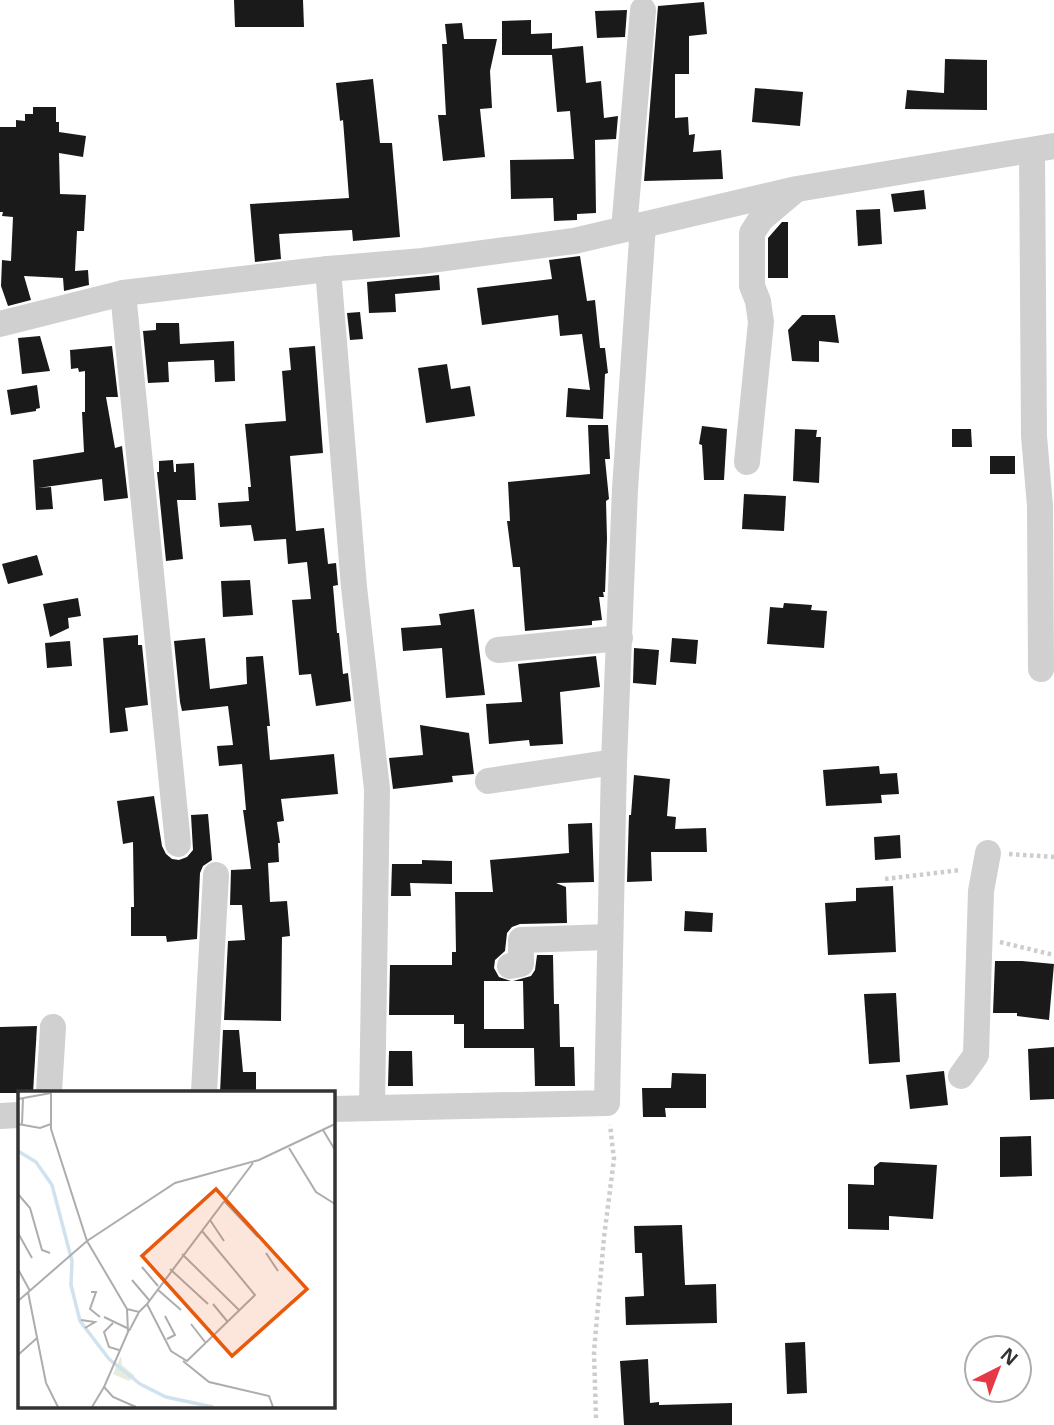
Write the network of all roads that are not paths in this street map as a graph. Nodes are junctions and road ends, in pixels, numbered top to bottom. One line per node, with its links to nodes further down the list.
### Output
1 (643, 10): 4 (street)
2 (1043, 149): 3 (street); 11 (street)
3 (797, 189): 4 (street); 8 (street)
4 (634, 227): 5 (street); 9 (street)
5 (328, 269): 6 (street); 23 (street)
6 (123, 293): 7 (street); 14 (street)
7 (0, 324)
8 (747, 462)
9 (620, 638): 10 (street); 12 (street)
10 (498, 650)
11 (1041, 669)
12 (614, 762): 13 (street); 17 (street)
13 (488, 782)
14 (178, 844)
15 (988, 853): 20 (street)
16 (216, 875): 22 (street)
17 (610, 937): 18 (street); 23 (street)
18 (510, 966)
19 (52, 1027): 21 (street)
20 (961, 1076)
21 (49, 1091)
22 (204, 1091)
23 (372, 1108): 24 (street)
24 (334, 1109)
25 (18, 1115): 26 (street)
26 (0, 1116)

